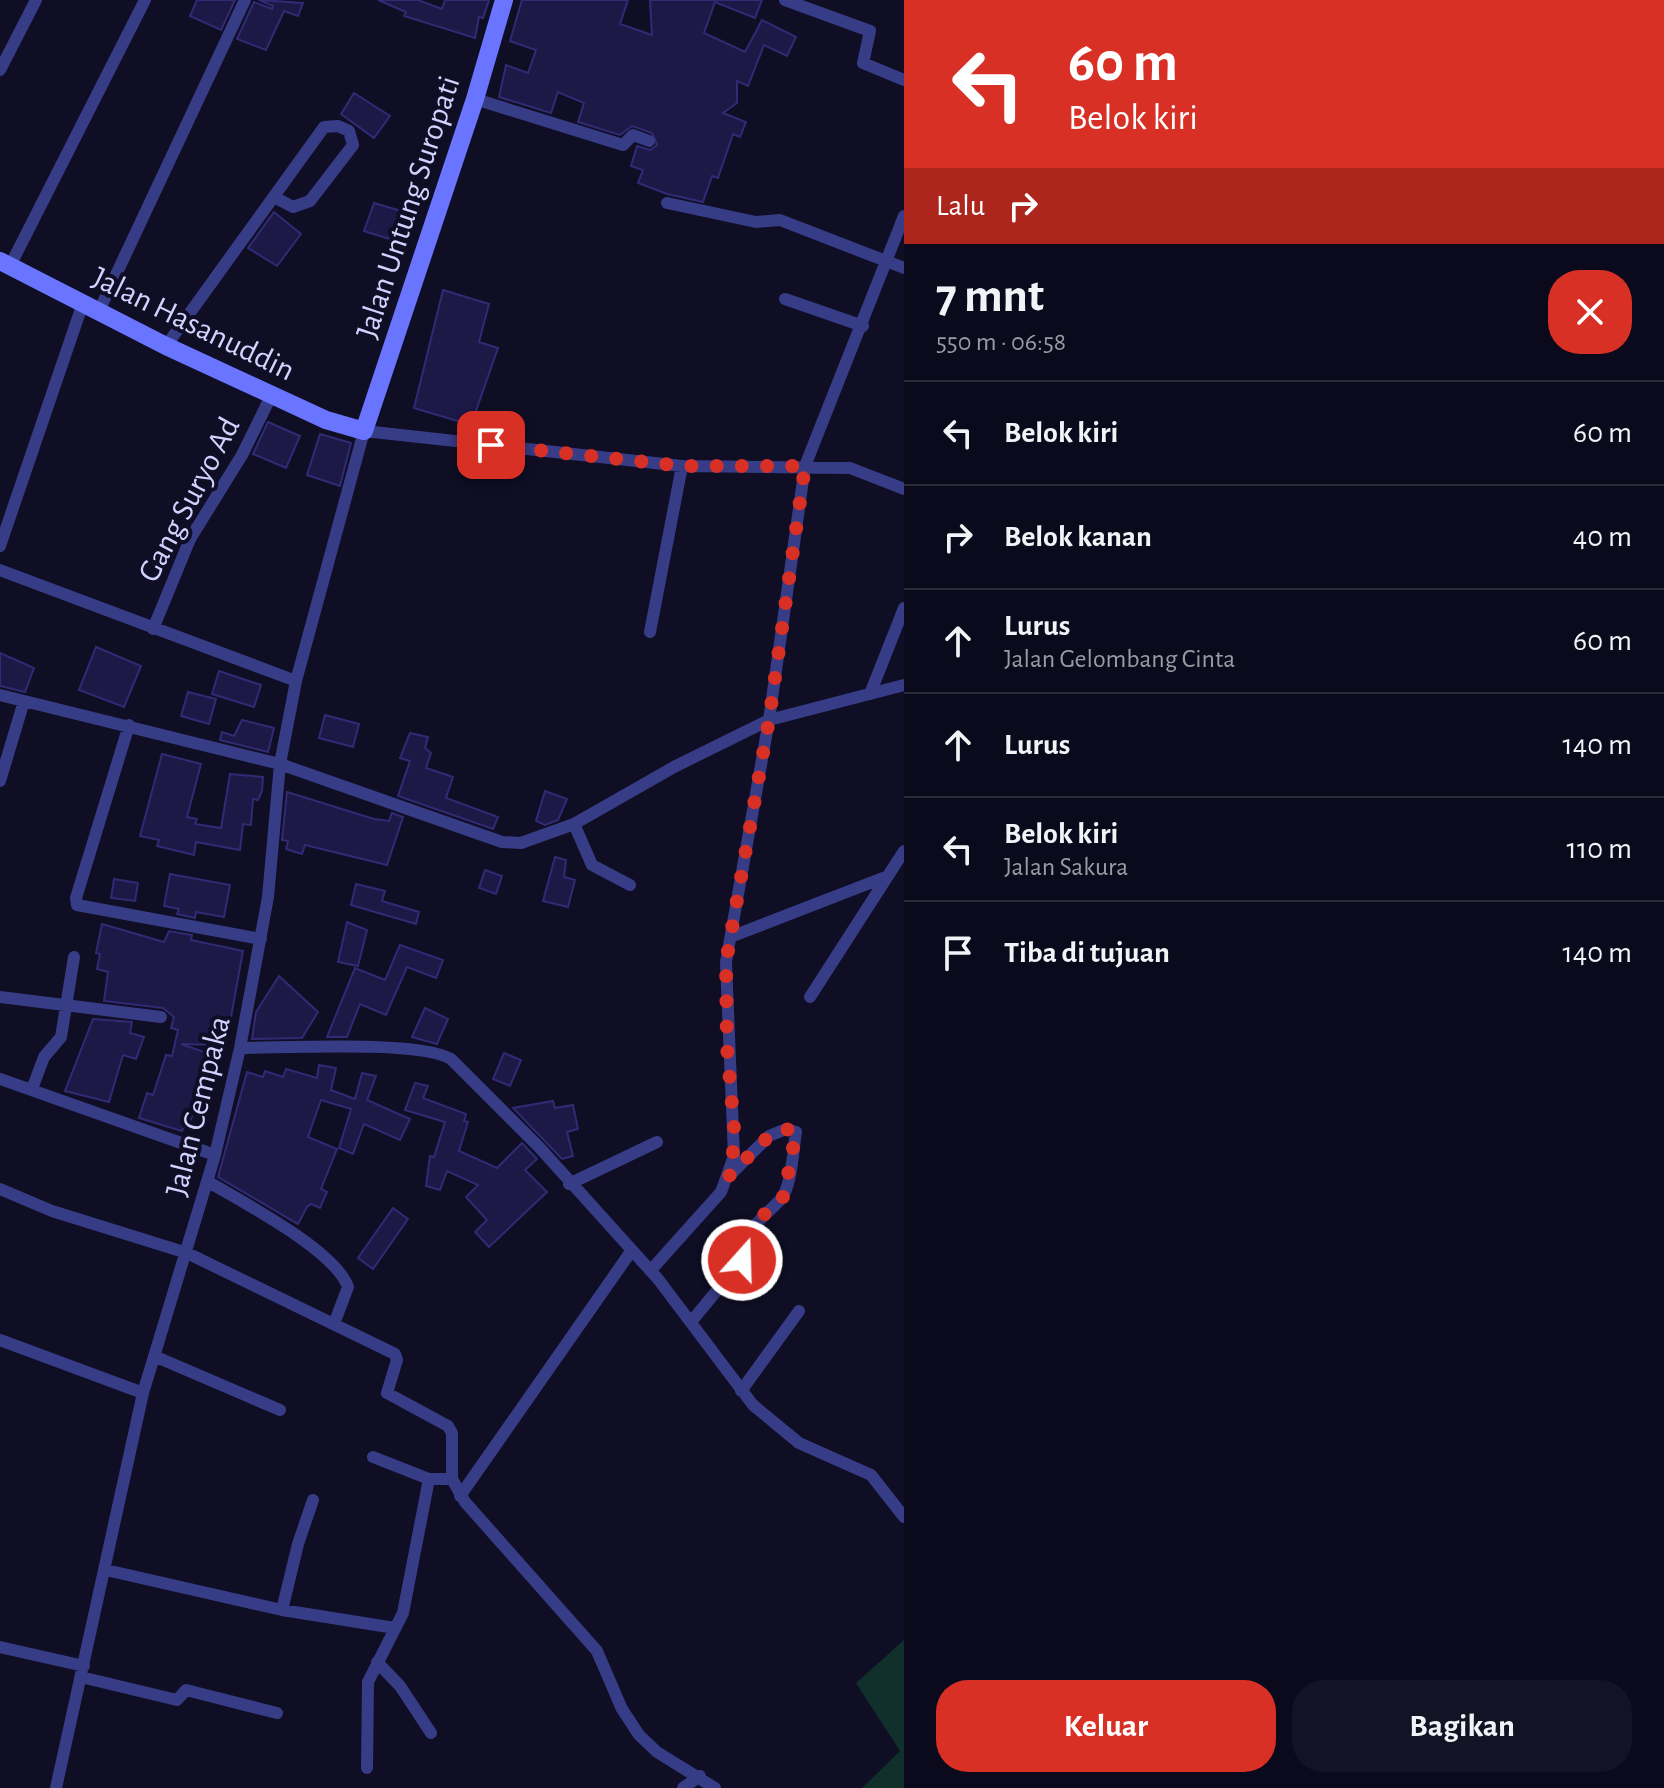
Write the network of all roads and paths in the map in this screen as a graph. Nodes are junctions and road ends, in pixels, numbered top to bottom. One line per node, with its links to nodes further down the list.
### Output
1 (36, 0): 6 (street)
2 (145, 0): 14 (street)
3 (245, 0): 17 (street)
4 (504, 0): 8 (main road, Jalan Untung Suropati)
5 (785, 0): 7 (street)
6 (0, 70)
7 (904, 80)
8 (475, 99): 9 (street); 21 (main road, Jalan Untung Suropati)
9 (649, 141)
10 (274, 197): 10 (street); 19 (street)
11 (667, 203): 13 (street)
12 (904, 216): 13 (street)
13 (887, 262): 15 (street); 18 (street)
14 (5, 264): 17 (main road, Jalan Hasanuddin)
15 (904, 268)
16 (785, 299): 18 (street)
17 (91, 307): 19 (main road, Jalan Hasanuddin); 25 (street)
18 (863, 326): 23 (street)
19 (166, 346): 20 (main road, Jalan Hasanuddin)
20 (272, 394): 21 (main road, Jalan Hasanuddin); 28 (street, Gang Suryo Ad)
21 (364, 431): 22 (street); 30 (street, Jalan Cempaka)
22 (682, 466): 23 (street); 29 (street)
23 (805, 466): 24 (street); 35 (street)
24 (904, 489)
25 (0, 546)
26 (0, 570): 28 (street)
27 (904, 608): 32 (street)
28 (153, 629): 30 (street)
29 (650, 632)
30 (296, 681): 37 (street, Jalan Cempaka)
31 (904, 685): 32 (street)
32 (870, 694): 35 (street)
33 (0, 695): 34 (street)
34 (24, 701): 36 (street); 38 (street)
35 (769, 720): 39 (street); 43 (street)
36 (129, 725): 37 (street); 44 (street)
37 (280, 764): 39 (street); 44 (street, Jalan Cempaka)
38 (0, 781)
39 (574, 824): 42 (street)
40 (904, 851): 41 (street)
41 (888, 876): 43 (street); 47 (street)
42 (630, 885)
43 (733, 936): 55 (street)
44 (261, 939): 50 (street, Jalan Cempaka)
45 (74, 957): 48 (street)
46 (0, 997): 48 (street)
47 (810, 997)
48 (67, 1005): 49 (street); 52 (street)
49 (161, 1017)
50 (240, 1048): 54 (street, Jalan Cempaka); 57 (street)
51 (0, 1079): 52 (street)
52 (32, 1089): 54 (street)
53 (657, 1142): 57 (street)
54 (215, 1155): 56 (street, Jalan Cempaka)
55 (729, 1176): 61 (street); 63 (street)
56 (207, 1181): 60 (street, Jalan Cempaka); 64 (street)
57 (569, 1184): 59 (street)
58 (0, 1189): 60 (street)
59 (632, 1250): 61 (street); 73 (street)
60 (187, 1253): 64 (street); 66 (street, Jalan Cempaka)
61 (651, 1270): 63 (street)
62 (799, 1311): 67 (street)
63 (691, 1322): 67 (street)
64 (334, 1324): 72 (street)
65 (0, 1340): 68 (street)
66 (154, 1356): 68 (street, Jalan Cempaka); 69 (street)
67 (741, 1391): 75 (street)
68 (143, 1393): 76 (street, Jalan Cempaka)
69 (280, 1410)
70 (373, 1457): 71 (street)
71 (429, 1479): 72 (street); 78 (street)
72 (452, 1479): 73 (street)
73 (460, 1496): 85 (street)
74 (313, 1500): 77 (street)
75 (904, 1517)
76 (106, 1570): 77 (street); 81 (street, Jalan Cempaka)
77 (282, 1610): 78 (street)
78 (395, 1628): 80 (street)
79 (0, 1647): 81 (street)
80 (377, 1662): 83 (street); 84 (street)
81 (83, 1671): 82 (street); 86 (street, Jalan Cempaka)
82 (277, 1713)
83 (431, 1733)
84 (367, 1768)
85 (700, 1776): 87 (street); 88 (street)
86 (56, 1788)
87 (683, 1788)
88 (715, 1788)

